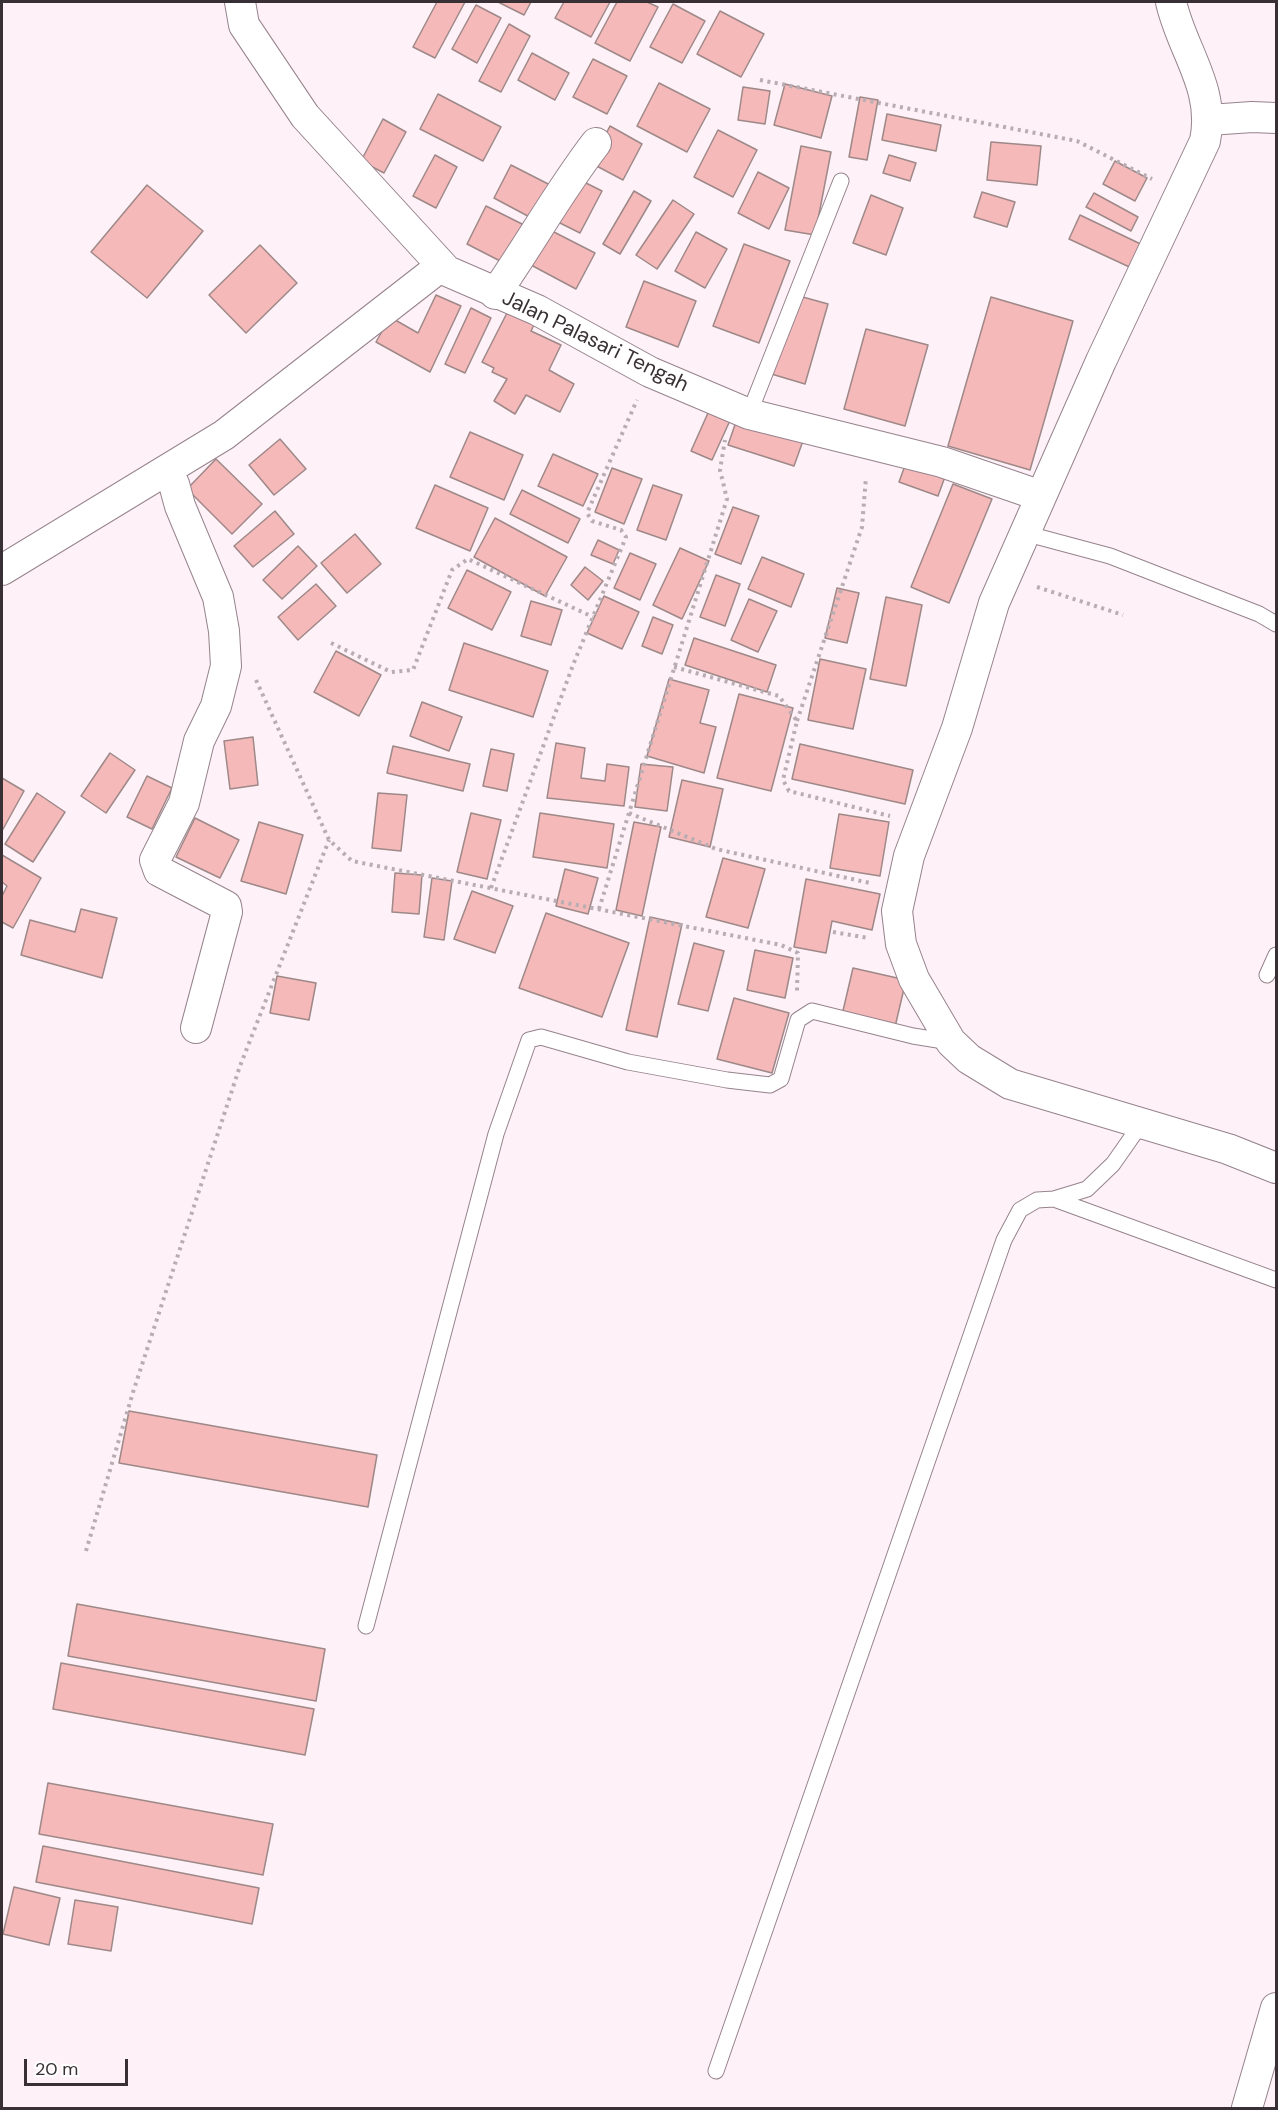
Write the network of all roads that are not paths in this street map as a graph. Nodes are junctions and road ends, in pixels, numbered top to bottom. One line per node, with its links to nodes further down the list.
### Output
1 (240, 2): 7 (street, Jalan Palasari Tengah)
2 (1171, 2): 4 (street)
3 (1276, 118): 4 (street)
4 (1209, 120): 11 (street)
5 (596, 143): 8 (street)
6 (841, 181): 9 (lane)
7 (440, 267): 8 (street, Jalan Palasari Tengah); 10 (street)
8 (495, 294): 9 (street, Jalan Palasari Tengah)
9 (743, 411): 11 (street, Jalan Palasari Tengah)
10 (165, 472): 13 (street); 17 (street)
11 (1041, 496): 12 (street)
12 (1024, 533): 14 (lane); 18 (street)
13 (2, 570)
14 (1276, 624)
15 (1276, 955): 16 (lane)
16 (1267, 975)
17 (196, 1028)
18 (951, 1042): 19 (street); 23 (lane)
19 (1141, 1124): 20 (street); 21 (lane)
20 (1276, 1168)
21 (1054, 1199): 22 (lane); 25 (lane)
22 (1276, 1280)
23 (366, 1626)
24 (1276, 2008): 26 (street)
25 (716, 2071)
26 (1248, 2109)

